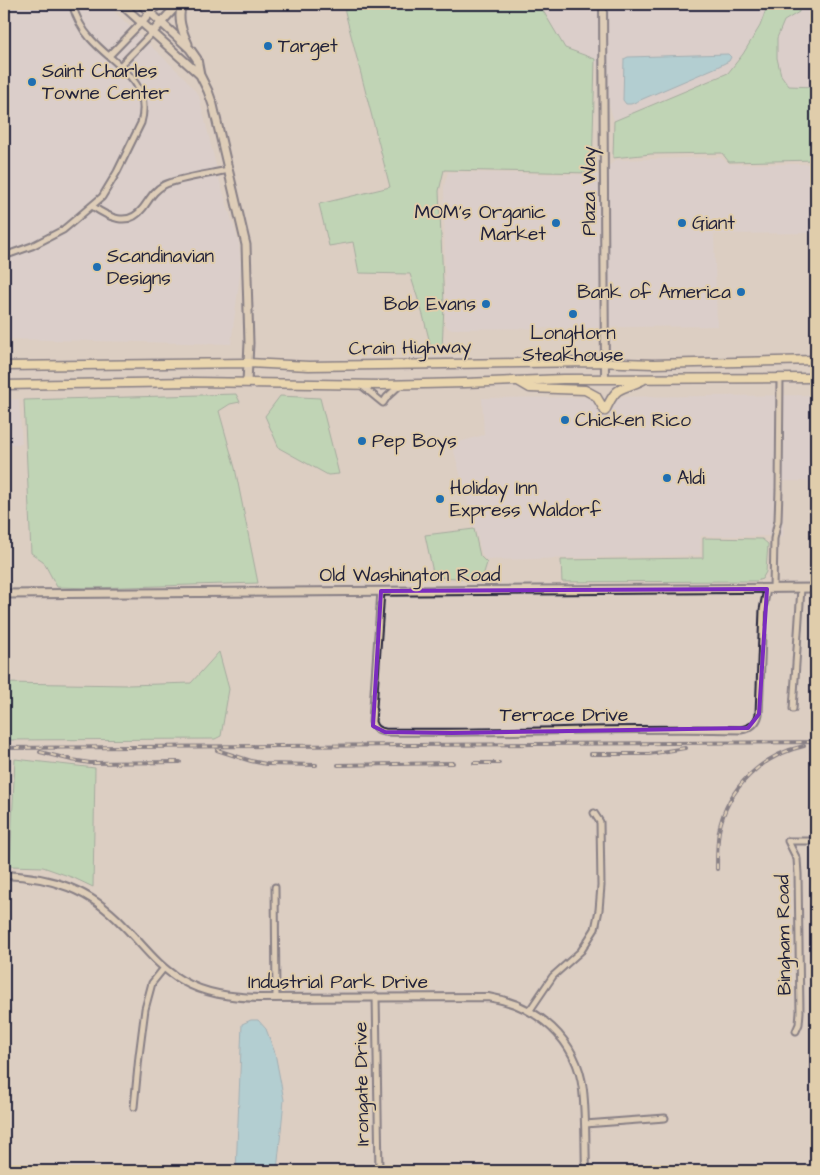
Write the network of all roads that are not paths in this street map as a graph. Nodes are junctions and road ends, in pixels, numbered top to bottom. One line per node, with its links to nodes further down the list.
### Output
1 (72, 4): 12 (street)
2 (121, 4): 9 (main road)
3 (141, 4): 7 (main road)
4 (158, 4): 7 (main road)
5 (180, 4): 8 (main road); 11 (main road)
6 (603, 4): 19 (street, Plaza Way)
7 (150, 12): 8 (main road); 9 (main road)
8 (162, 22): 10 (main road); 11 (main road)
9 (141, 23): 10 (main road); 12 (street)
10 (152, 33): 13 (street); 14 (main road)
11 (190, 49): 14 (main road)
12 (109, 56): 13 (street)
13 (120, 66): 16 (street)
14 (200, 75): 15 (main road)
15 (228, 170): 16 (street); 20 (main road)
16 (92, 206): 17 (street)
17 (4, 256)
18 (816, 360): 19 (highway, Crain Highway)
19 (606, 362): 20 (highway, Crain Highway); 22 (street, Plaza Way)
20 (247, 363): 21 (highway, Crain Highway); 27 (main road)
21 (4, 366)
22 (605, 378): 25 (highway, Crain Highway); 26 (highway, Crain Highway)
23 (780, 378): 24 (highway, Crain Highway); 25 (highway, Crain Highway); 31 (street)
24 (816, 378)
25 (644, 379): 26 (highway)
26 (518, 381): 29 (highway, Crain Highway)
27 (247, 382): 28 (highway, Crain Highway); 30 (highway, Crain Highway)
28 (361, 384): 29 (highway, Crain Highway); 29 (street)
29 (401, 384)
30 (4, 385)
31 (770, 588): 32 (main road, Old Washington Road); 34 (main road, Old Washington Road); 34 (street, Terrace Drive)
32 (801, 588): 33 (main road, Old Washington Road); 36 (street)
33 (816, 588)
34 (381, 591): 35 (main road, Old Washington Road)
35 (4, 594)
36 (793, 709)
37 (594, 813): 44 (street)
38 (816, 841): 45 (street, Bingham Road)
39 (4, 876): 41 (street, Industrial Park Drive)
40 (275, 887): 43 (street)
41 (164, 968): 43 (street, Industrial Park Drive); 46 (street)
42 (376, 996): 43 (street, Industrial Park Drive); 44 (street, Industrial Park Drive); 49 (street, Irongate Drive)
43 (276, 998)
44 (530, 1010): 48 (street, Industrial Park Drive)
45 (796, 1031)
46 (134, 1107)
47 (665, 1118): 48 (street)
48 (585, 1124): 50 (street, Industrial Park Drive)
49 (379, 1171)
50 (586, 1171)

